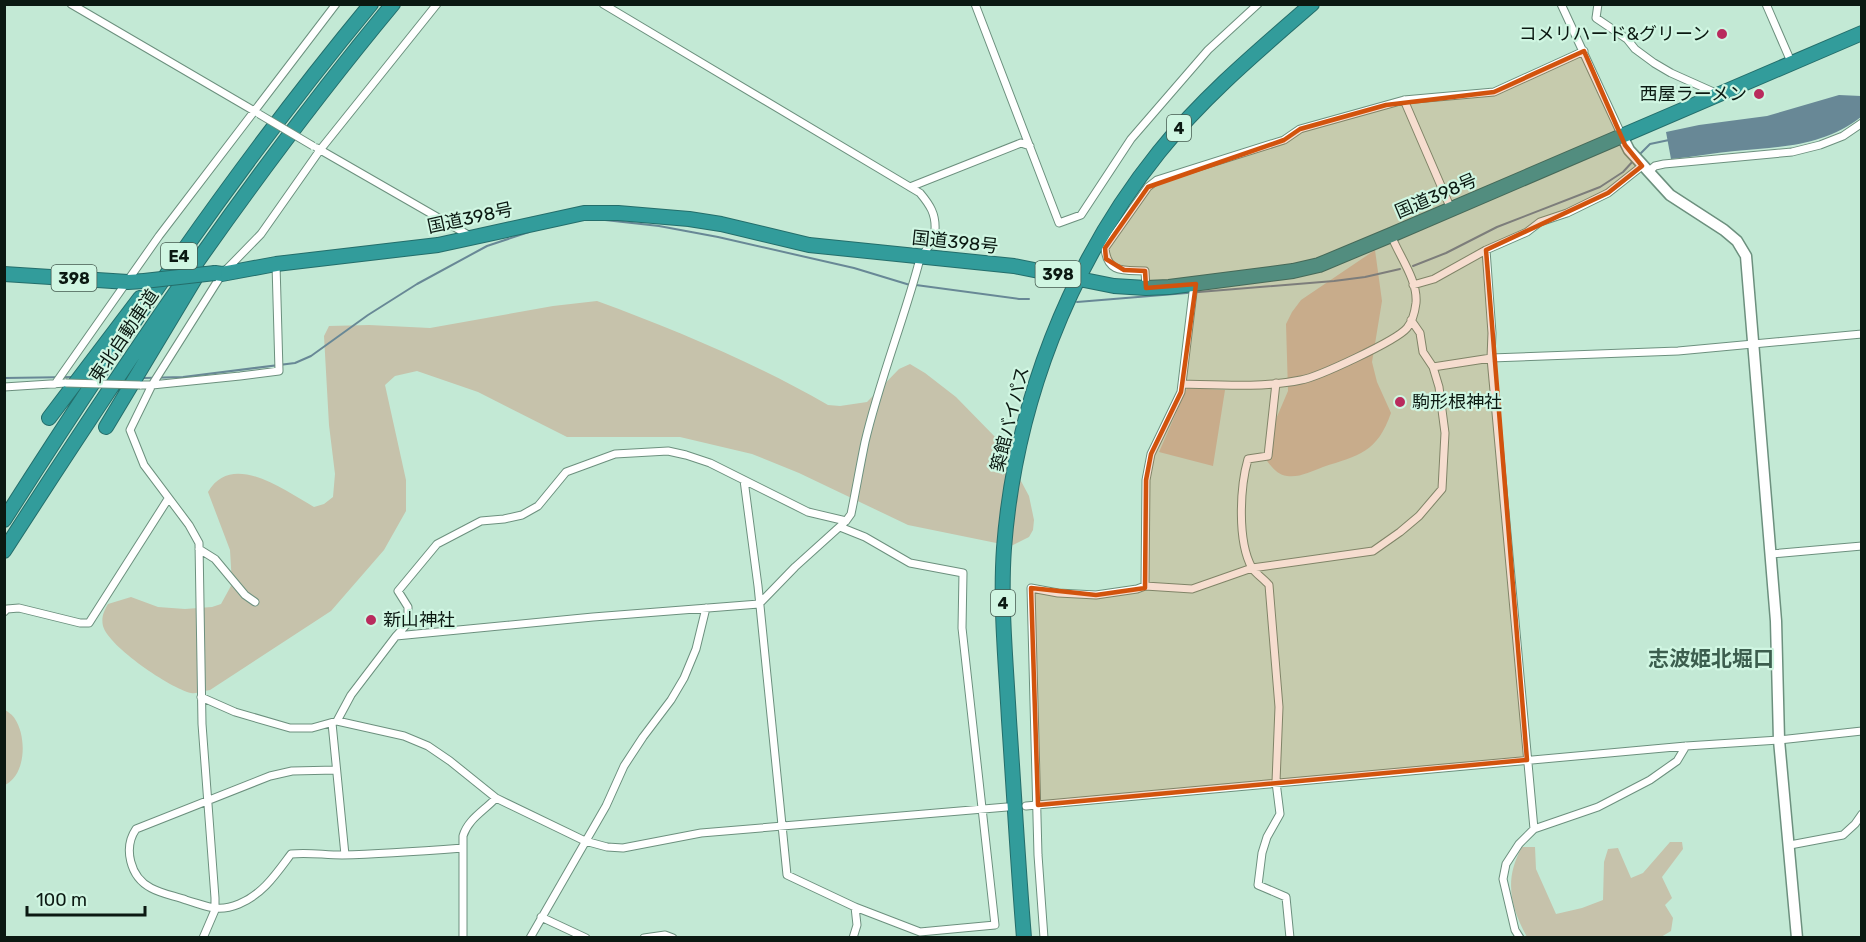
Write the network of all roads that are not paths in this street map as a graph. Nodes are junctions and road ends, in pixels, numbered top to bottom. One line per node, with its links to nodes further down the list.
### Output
1 (72, 4): 18 (street)
2 (336, 4): 18 (street)
3 (371, 4): 26 (highway, 東北自動車道 / E4)
4 (393, 4): 25 (highway, 東北自動車道 / E4)
5 (437, 4): 22 (street)
6 (603, 4): 24 (street)
7 (975, 4): 21 (street)
8 (1258, 4): 21 (street)
9 (1312, 4): 35 (highway, 築館バイパス / 4)
10 (1561, 4): 14 (street)
11 (1598, 4): 16 (street)
12 (1766, 4): 15 (street)
13 (1862, 33): 15 (highway, 国道398号 / 398)
14 (1584, 51): 17 (street); 20 (street)
15 (1792, 64): 16 (highway, 国道398号 / 398)
16 (1718, 94): 20 (highway, 国道398号 / 398)
17 (1404, 100): 27 (street); 38 (street)
18 (256, 112): 22 (street, bridge); 36 (street)
19 (1862, 123): 23 (street)
20 (1622, 136): 23 (street); 27 (highway, 国道398号 / 398)
21 (1030, 146): 24 (street)
22 (317, 148): 29 (street); 33 (street)
23 (1643, 167): 30 (street); 42 (street)
24 (910, 187): 31 (street)
25 (241, 200): 51 (highway); 58 (highway, 東北自動車道 / E4)
26 (213, 207): 50 (highway); 54 (highway, 東北自動車道 / E4)
27 (1451, 209): 28 (highway, 国道398号 / 398)
28 (1391, 235): 37 (street); 39 (highway, 国道398号 / 398)
29 (470, 236): 31 (highway, 国道398号 / 398); 32 (highway, 国道398号 / 398)
30 (1486, 250): 37 (street); 43 (street)
31 (920, 256): 35 (highway, 国道398号 / 398); 55 (street)
32 (276, 264): 33 (highway, 国道398号 / 398); 45 (street)
33 (218, 273): 36 (highway, 国道398号 / 398, bridge); 45 (street)
34 (4, 274): 36 (highway, 国道398号 / 398)
35 (1078, 279): 38 (highway, 国道398号 / 398); 98 (highway, 築館バイパス / 4)
36 (128, 282): 47 (street)
37 (1413, 285): 40 (street)
38 (1146, 288): 39 (highway, 国道398号 / 398)
39 (1194, 288): 48 (street)
40 (1411, 320): 44 (street); 46 (street)
41 (1862, 334): 42 (street)
42 (1754, 344): 43 (street); 59 (street)
43 (1491, 358): 44 (street); 72 (street)
44 (1433, 367): 60 (street)
45 (153, 383): 47 (street, bridge); 53 (street)
46 (1276, 383): 48 (street); 60 (street)
47 (55, 384): 49 (street)
48 (1182, 384): 61 (street)
49 (4, 387)
50 (49, 418)
51 (106, 427)
52 (744, 480): 55 (street); 63 (street); 66 (street)
53 (168, 499): 57 (street); 65 (street)
54 (4, 520)
55 (843, 524): 63 (street); 80 (street)
56 (1862, 546): 59 (street)
57 (198, 549): 62 (street); 67 (street)
58 (4, 551)
59 (1771, 555): 70 (street)
60 (1252, 568): 61 (street); 74 (street)
61 (1144, 586): 77 (street)
62 (255, 602)
63 (759, 604): 64 (street); 82 (street)
64 (706, 608): 66 (street); 84 (street)
65 (4, 612)
66 (396, 636): 68 (street)
67 (201, 697): 68 (street); 76 (street)
68 (335, 722): 73 (street); 75 (street)
69 (1862, 731): 70 (street)
70 (1779, 740): 71 (street); 85 (street)
71 (1686, 746): 72 (street); 83 (street)
72 (1527, 760): 74 (street); 83 (street)
73 (336, 770): 76 (street); 87 (street)
74 (1276, 782): 77 (street); 100 (street)
75 (496, 798): 84 (street); 86 (street)
76 (207, 801): 89 (street); 89 (street)
77 (1038, 805): 78 (street); 99 (street)
78 (1026, 806)
79 (1007, 807): 80 (street)
80 (982, 810): 82 (street); 88 (street)
81 (1862, 814): 85 (street)
82 (783, 827): 84 (street); 88 (street)
83 (1534, 829): 101 (street)
84 (585, 841): 90 (street)
85 (1790, 845): 102 (street)
86 (463, 848): 87 (street); 92 (street)
87 (345, 855): 89 (street)
88 (855, 906): 97 (street)
89 (215, 910): 91 (street)
90 (541, 917): 93 (street); 94 (street)
91 (203, 938)
92 (463, 938)
93 (530, 938)
94 (586, 938)
95 (644, 938): 96 (street)
96 (673, 938)
97 (854, 938)
98 (1024, 938)
99 (1044, 938)
100 (1290, 938)
101 (1520, 938)
102 (1797, 938)

